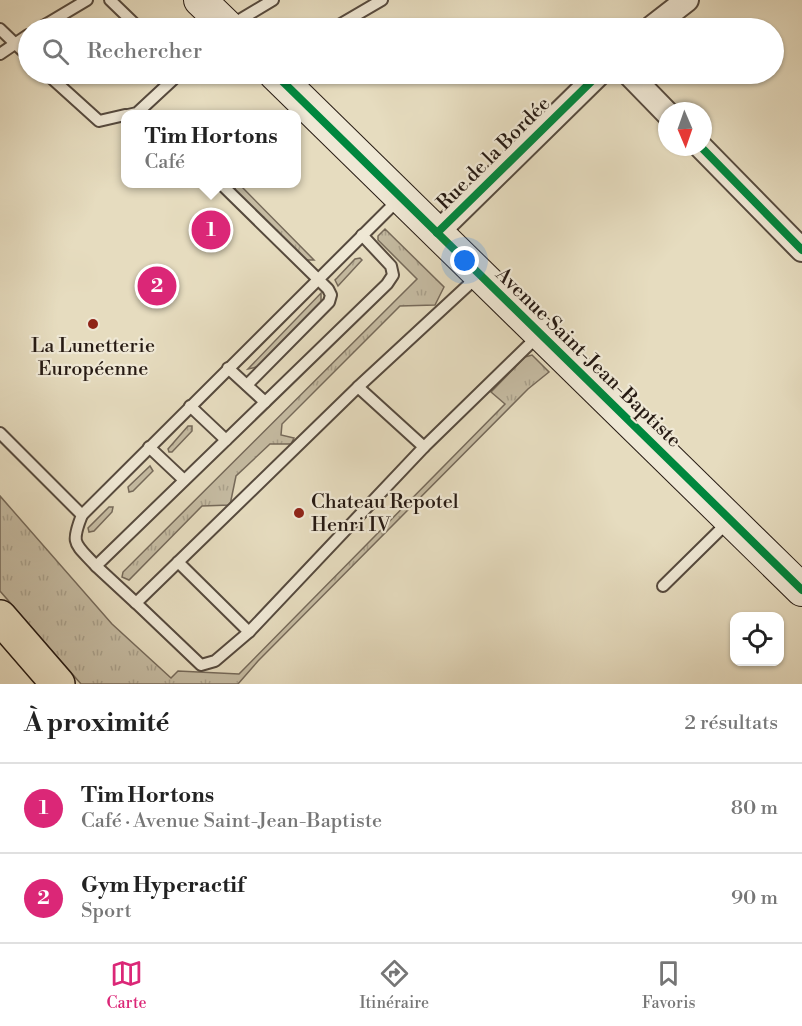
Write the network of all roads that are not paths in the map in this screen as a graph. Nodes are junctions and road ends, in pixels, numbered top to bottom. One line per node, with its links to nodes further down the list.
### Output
1 (87, 0): 7 (lane)
2 (110, 0): 8 (lane)
3 (200, 0): 9 (street)
4 (273, 0): 10 (lane)
5 (382, 0): 11 (lane)
6 (687, 0): 12 (street)
7 (57, 18)
8 (129, 18)
9 (218, 18)
10 (244, 18)
11 (351, 18)
12 (664, 18)
13 (0, 30): 15 (lane)
14 (18, 42): 15 (lane)
15 (15, 44): 16 (lane); 17 (lane)
16 (18, 47)
17 (0, 54)
18 (58, 84): 25 (lane)
19 (167, 84): 24 (lane)
20 (285, 84): 28 (street, Avenue Saint-Jean-Baptiste)
21 (589, 84): 29 (street, Rue de la Bordée)
22 (639, 84): 23 (street)
23 (658, 103)
24 (139, 110)
25 (121, 116)
26 (710, 156): 31 (street)
27 (226, 188): 33 (lane)
28 (401, 198): 29 (street, Avenue Saint-Jean-Baptiste); 30 (lane)
29 (437, 233): 32 (street, Avenue Saint-Jean-Baptiste)
30 (362, 235): 33 (lane); 38 (lane)
31 (802, 250)
32 (480, 275): 34 (street, Avenue Saint-Jean-Baptiste); 37 (lane)
33 (317, 280): 35 (lane); 36 (lane)
34 (541, 334): 43 (lane); 46 (street, Avenue Saint-Jean-Baptiste)
35 (228, 368): 36 (lane); 39 (lane)
36 (247, 385): 38 (lane)
37 (358, 387): 43 (lane); 47 (lane)
38 (265, 402): 41 (lane)
39 (190, 406): 41 (lane); 42 (lane)
40 (0, 434): 45 (lane)
41 (226, 440): 44 (lane)
42 (149, 447): 44 (lane); 45 (lane)
43 (424, 447): 53 (lane)
44 (184, 480): 48 (lane)
45 (82, 515): 48 (lane)
46 (730, 520): 49 (lane); 50 (street, Avenue Saint-Jean-Baptiste)
47 (178, 562): 51 (lane); 53 (lane)
48 (96, 566): 51 (lane)
49 (663, 586)
50 (802, 590)
51 (136, 603): 53 (lane)
52 (0, 617): 54 (highway)
53 (249, 632)
54 (58, 684)

